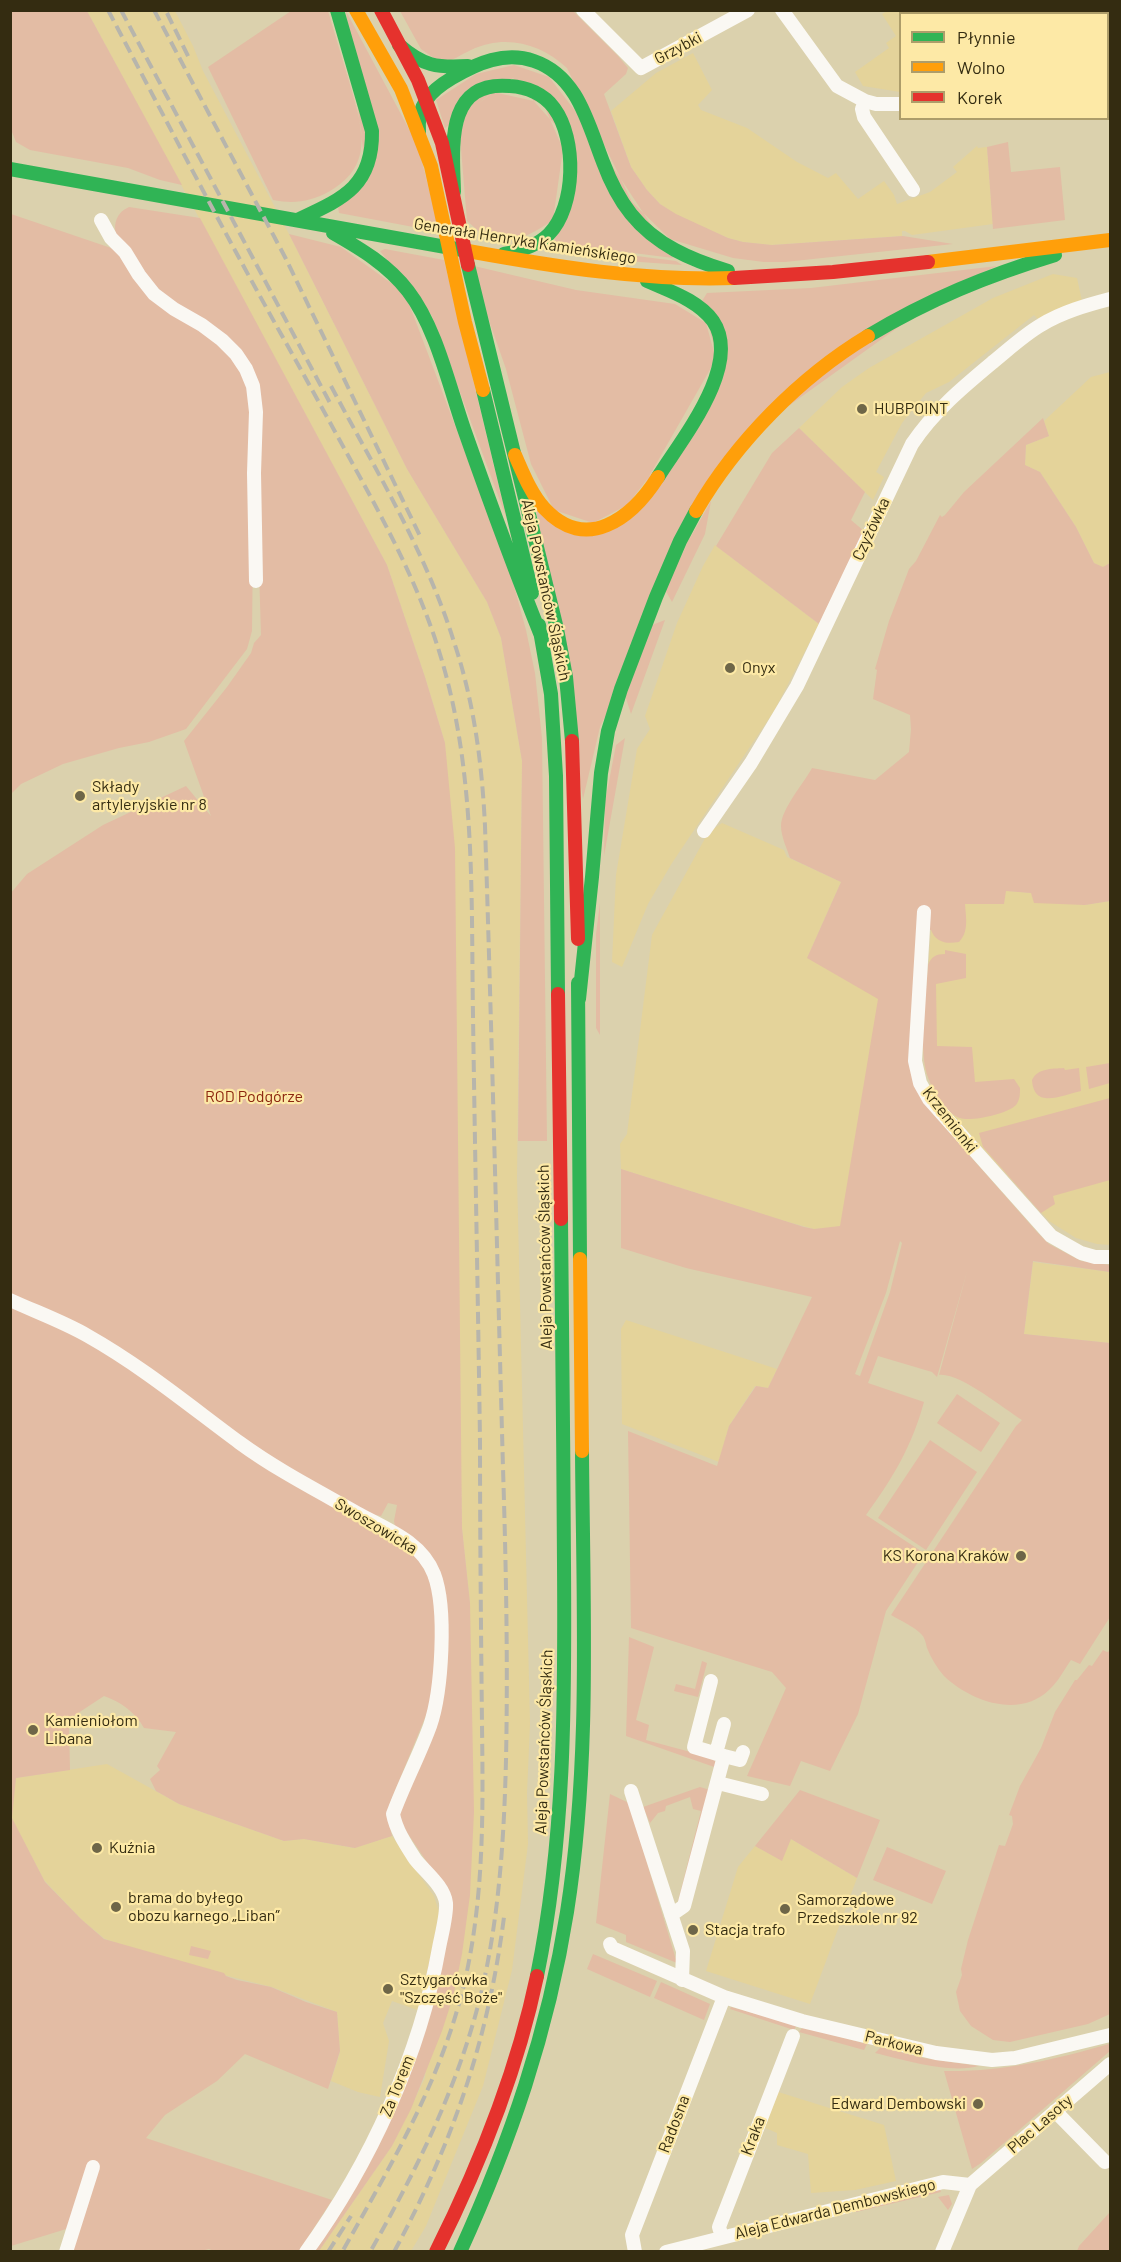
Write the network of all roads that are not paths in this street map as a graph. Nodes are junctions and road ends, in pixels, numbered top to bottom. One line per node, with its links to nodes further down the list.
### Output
1 (337, 10): 17 (main road)
2 (356, 10): 12 (main road, Aleja Powstańców Śląskich)
3 (381, 10): 7 (main road)
4 (583, 10): 5 (street, Grzybki)
5 (748, 10)
6 (782, 10): 10 (street)
7 (399, 45): 8 (main road); 9 (main road)
8 (472, 66): 9 (main road); 23 (main road)
9 (426, 97): 12 (main road); 15 (main road)
10 (865, 101): 11 (street); 14 (street)
11 (899, 104)
12 (419, 132): 27 (main road, Aleja Powstańców Śląskich)
13 (10, 169): 17 (main road, Generała Henryka Kamieńskiego)
14 (913, 190)
15 (454, 192): 20 (main road); 21 (main road)
16 (101, 220): 26 (street)
17 (297, 220): 18 (main road, Generała Henryka Kamieńskiego)
18 (316, 223): 20 (main road, Generała Henryka Kamieńskiego); 27 (main road)
19 (1110, 242): 23 (main road, Generała Henryka Kamieńskiego); 30 (main road)
20 (470, 253): 21 (main road, Generała Henryka Kamieńskiego); 25 (main road, Aleja Powstańców Śląskich)
21 (489, 254): 22 (main road, Generała Henryka Kamieńskiego)
22 (622, 273): 23 (main road, Generała Henryka Kamieńskiego); 25 (main road)
23 (753, 278)
24 (1110, 299): 28 (street, Czyżówka)
25 (515, 455): 30 (main road, Aleja Powstańców Śląskich)
26 (256, 581)
27 (542, 638): 55 (main road, Aleja Powstańców Śląskich)
28 (704, 831)
29 (924, 912): 31 (street, Krzemionki)
30 (579, 999): 56 (main road, Aleja Powstańców Śląskich)
31 (1110, 1257)
32 (10, 1300): 40 (street, Swoszowicka)
33 (711, 1681): 36 (street)
34 (724, 1724): 36 (street)
35 (743, 1752): 36 (street)
36 (720, 1755): 37 (street)
37 (718, 1783): 39 (street); 41 (street)
38 (631, 1791): 41 (street)
39 (762, 1794)
40 (446, 1903): 54 (street, Za Torem)
41 (671, 1915): 43 (street)
42 (610, 1944): 43 (street, Parkowa)
43 (682, 1980): 44 (street, Parkowa)
44 (724, 1997): 45 (street, Parkowa); 57 (street, Radosna)
45 (1110, 2035)
46 (792, 2036): 52 (street, Kraka)
47 (1110, 2064): 48 (street, Plac Lasoty)
48 (1055, 2111): 49 (street); 51 (street, Plac Lasoty)
49 (1105, 2162)
50 (93, 2167): 53 (street)
51 (970, 2185): 52 (street, Aleja Edwarda Dembowskiego); 59 (street)
52 (722, 2237): 58 (street, Aleja Edwarda Dembowskiego)
53 (66, 2252)
54 (306, 2252)
55 (436, 2252)
56 (460, 2252)
57 (635, 2252)
58 (666, 2252)
59 (942, 2252)

